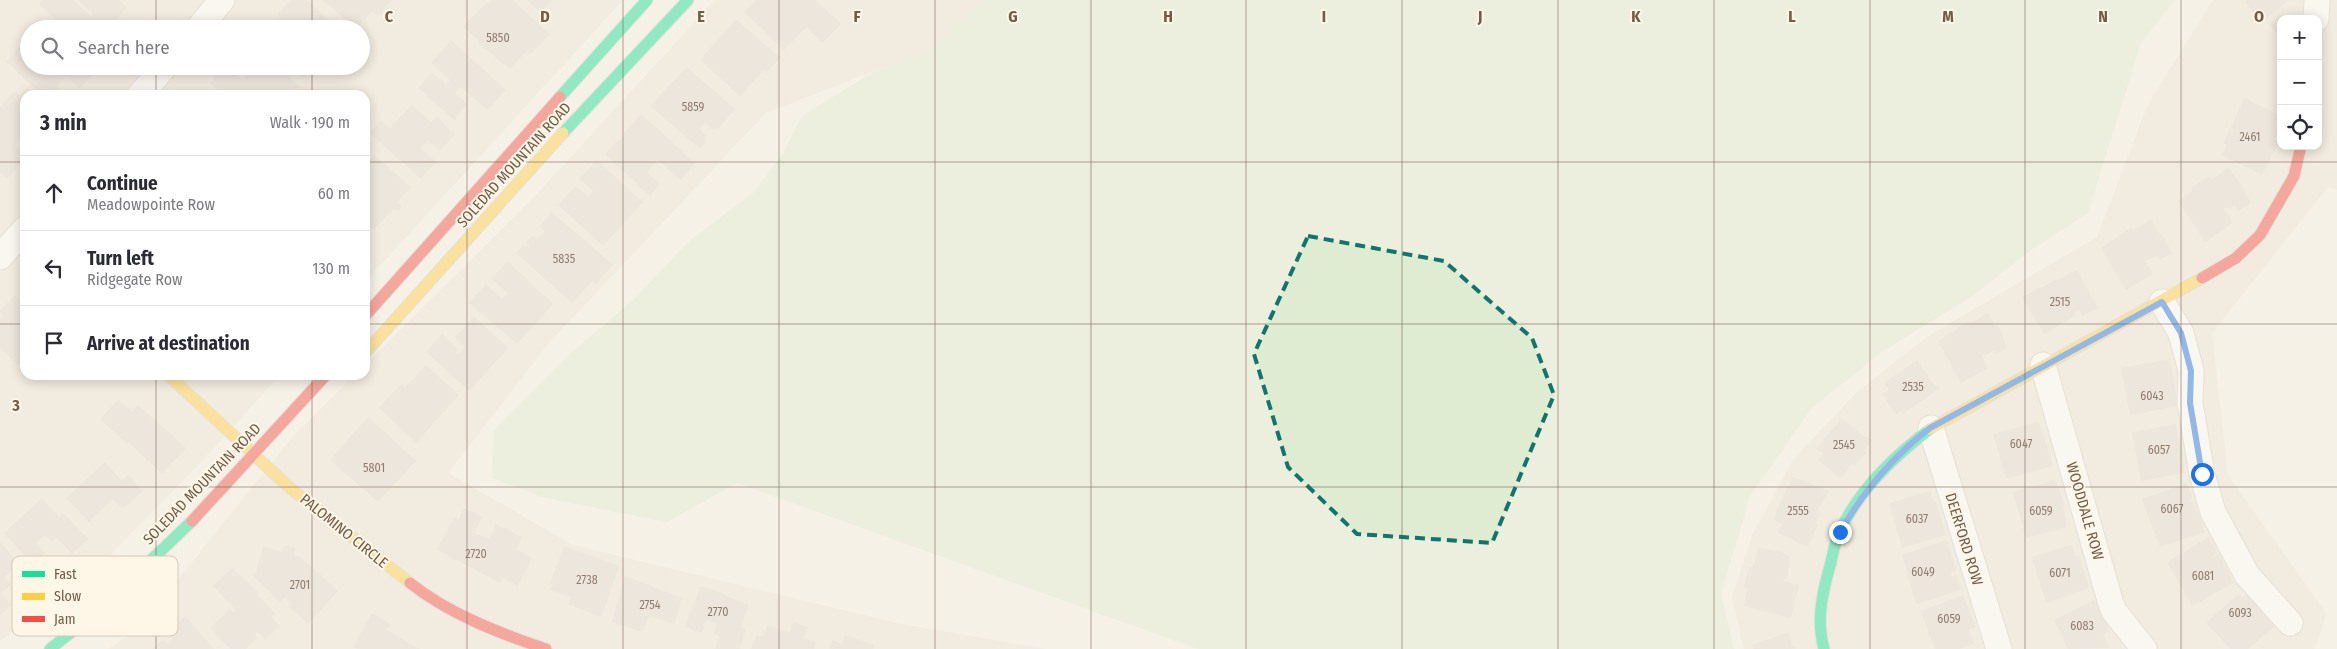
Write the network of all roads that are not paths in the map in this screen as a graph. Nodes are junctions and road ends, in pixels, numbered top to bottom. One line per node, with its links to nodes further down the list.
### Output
1 (222, 0): 6 (street)
2 (647, 0): 11 (main road, SOLEDAD MOUNTAIN ROAD)
3 (688, 0): 12 (main road, SOLEDAD MOUNTAIN ROAD)
4 (2317, 0): 5 (street)
5 (2316, 15)
6 (205, 20)
7 (157, 75): 8 (street)
8 (144, 90)
9 (2300, 150): 10 (main road)
10 (2162, 302): 13 (main road); 19 (street)
11 (370, 310)
12 (370, 347)
13 (2043, 365): 16 (main road); 25 (street, WOODDALE ROW)
14 (174, 380): 17 (main road, PALOMINO CIRCLE)
15 (321, 380): 17 (main road, SOLEDAD MOUNTAIN ROAD)
16 (1930, 428): 23 (main road); 24 (street, DEERFORD ROW)
17 (254, 452): 18 (main road, SOLEDAD MOUNTAIN ROAD); 22 (main road, PALOMINO CIRCLE)
18 (155, 556)
19 (2290, 623)
20 (67, 636): 21 (main road, SOLEDAD MOUNTAIN ROAD)
21 (50, 649)
22 (546, 649)
23 (1824, 649)
24 (2000, 649)
25 (2144, 649)

